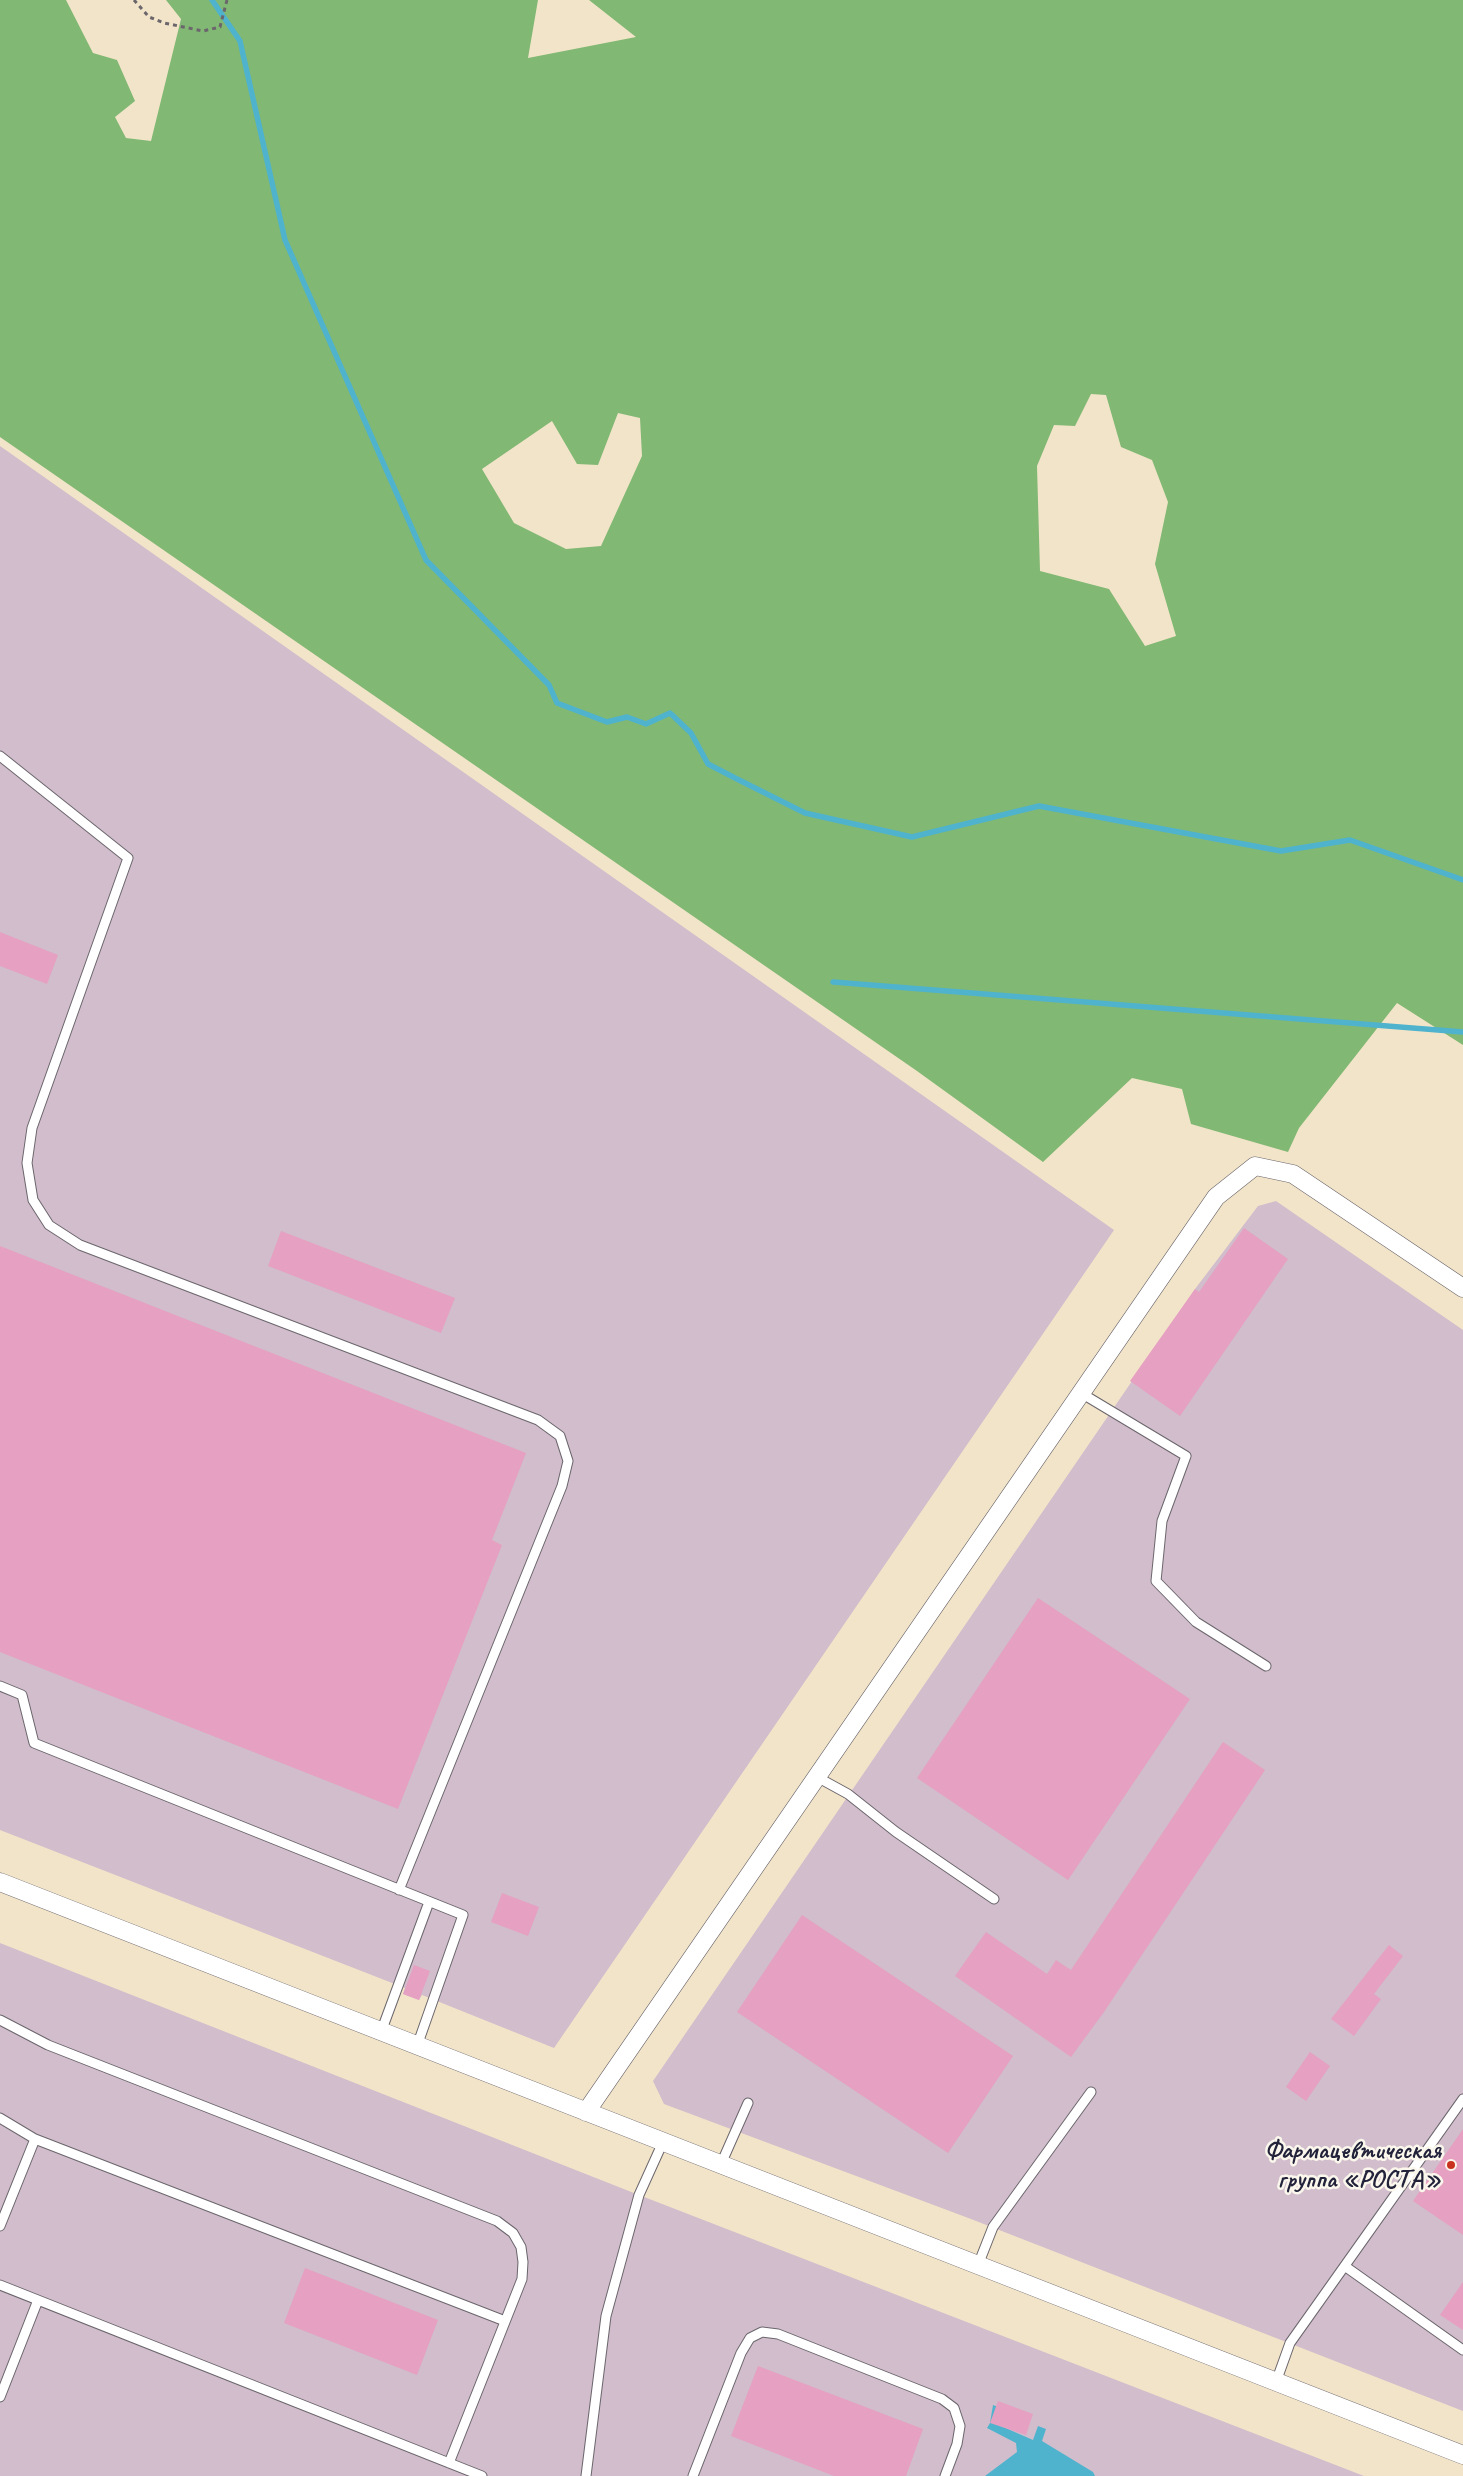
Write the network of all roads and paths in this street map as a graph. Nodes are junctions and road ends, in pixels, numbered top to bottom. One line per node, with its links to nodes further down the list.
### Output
1 (134, 0): 2 (path)
2 (227, 0)
3 (0, 756): 10 (lane)
4 (1463, 1288): 5 (street)
5 (1081, 1393): 6 (lane); 8 (street)
6 (1266, 1666)
7 (0, 1686): 10 (lane)
8 (817, 1777): 11 (lane); 19 (street)
9 (0, 1882): 14 (street)
10 (399, 1890): 12 (lane)
11 (994, 1900)
12 (429, 1902): 14 (lane); 15 (lane)
13 (0, 2020): 29 (lane)
14 (381, 2032): 15 (street)
15 (417, 2046): 19 (street)
16 (1091, 2092): 25 (lane)
17 (1463, 2098): 26 (lane)
18 (748, 2103): 23 (lane)
19 (586, 2112): 22 (street)
20 (0, 2118): 21 (lane)
21 (35, 2139): 24 (lane); 29 (lane)
22 (663, 2142): 23 (street); 36 (lane)
23 (721, 2164): 25 (street)
24 (0, 2226)
25 (978, 2265): 31 (street)
26 (1346, 2266): 30 (lane); 31 (lane)
27 (0, 2285): 28 (lane)
28 (38, 2300): 32 (lane); 34 (lane)
29 (505, 2321): 34 (lane)
30 (1463, 2350)
31 (1276, 2382): 33 (street)
32 (0, 2397)
33 (1463, 2455)
34 (449, 2463): 35 (lane)
35 (482, 2476)
36 (586, 2476)
37 (693, 2476): 38 (lane)
38 (945, 2476)

